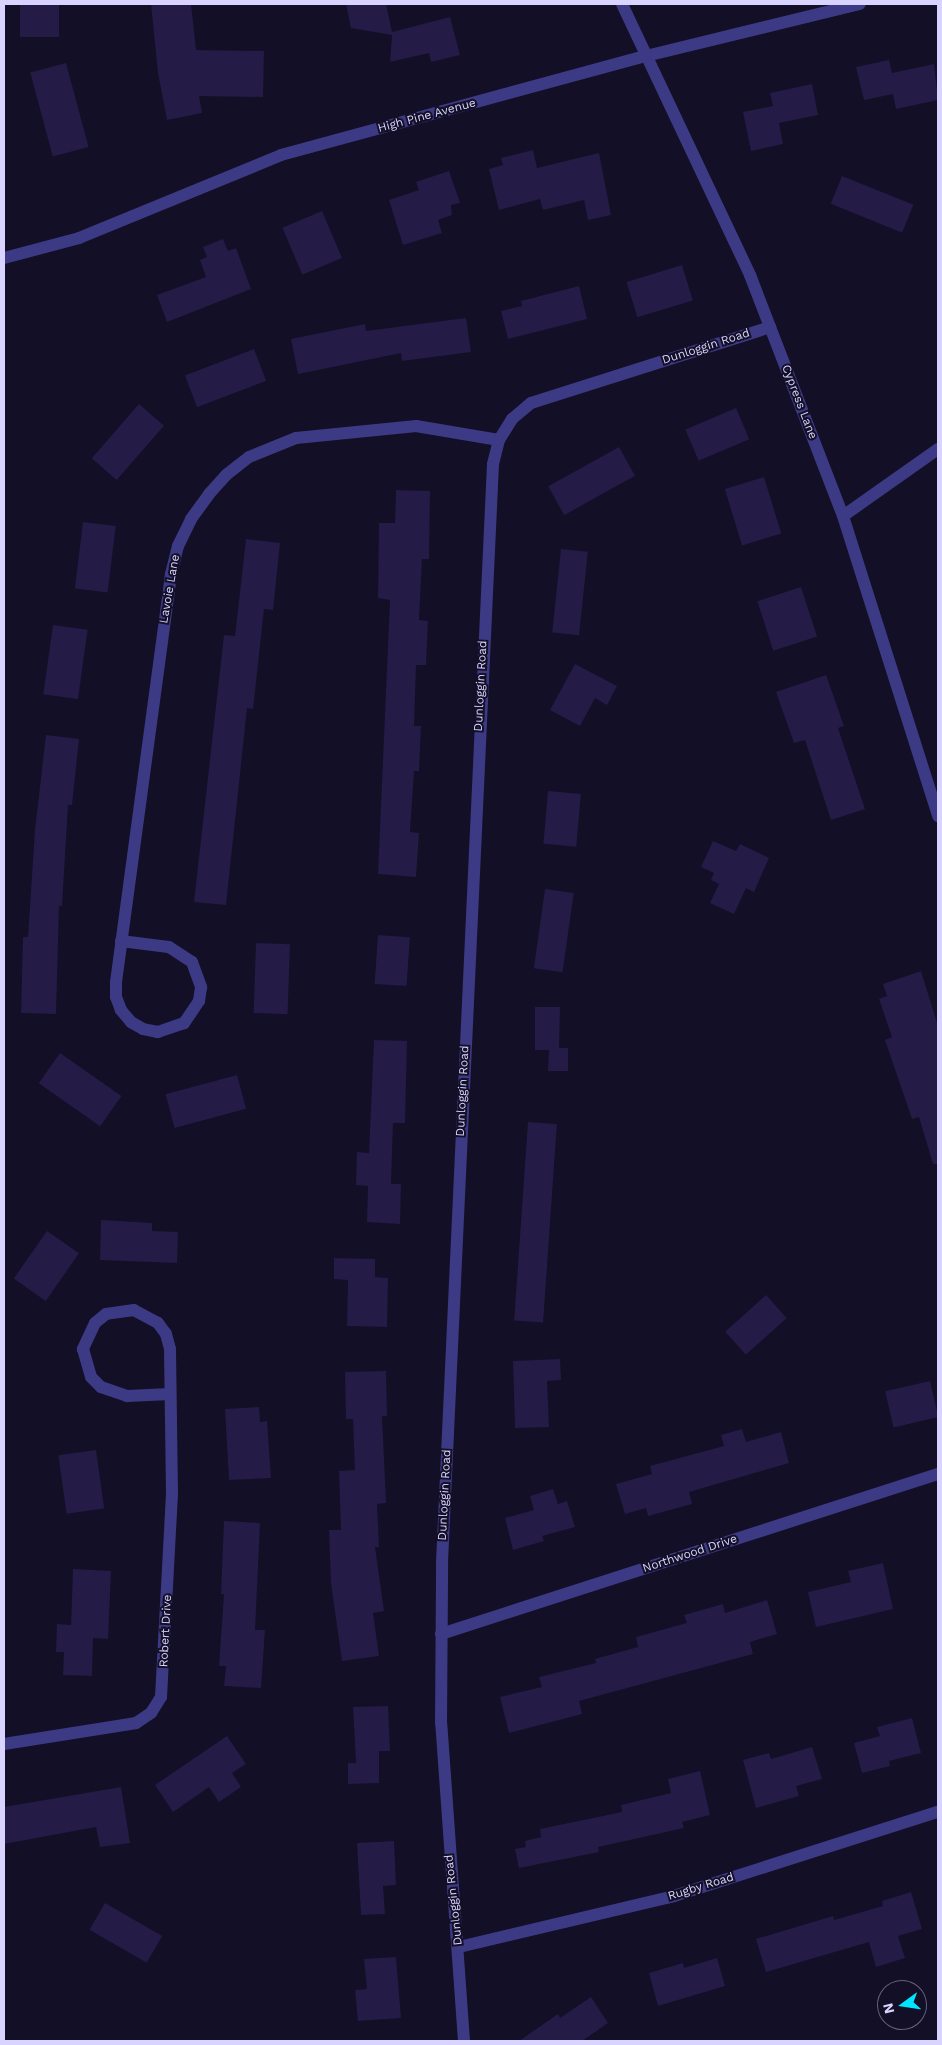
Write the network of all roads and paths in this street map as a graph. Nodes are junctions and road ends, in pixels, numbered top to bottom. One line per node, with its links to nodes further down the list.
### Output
1 (622, 4): 3 (street, Cypress Lane)
2 (860, 4): 3 (street, High Pine Avenue)
3 (646, 56): 4 (street, High Pine Avenue); 5 (street, Cypress Lane)
4 (4, 258)
5 (770, 327): 6 (street, Dunloggin Road); 8 (street, Cypress Lane)
6 (500, 440): 10 (street, Lavoie Lane); 13 (street, Dunloggin Road)
7 (938, 449): 8 (street)
8 (843, 516): 9 (street, Cypress Lane)
9 (938, 816)
10 (121, 940): 10 (street, Lavoie Lane)
11 (170, 1394): 11 (street, Robert Drive); 14 (street, Robert Drive)
12 (938, 1474): 13 (street, Northwood Drive)
13 (441, 1634): 16 (street, Dunloggin Road)
14 (4, 1744)
15 (938, 1812): 16 (street, Rugby Road)
16 (459, 1947): 17 (street, Dunloggin Road)
17 (464, 2041)

